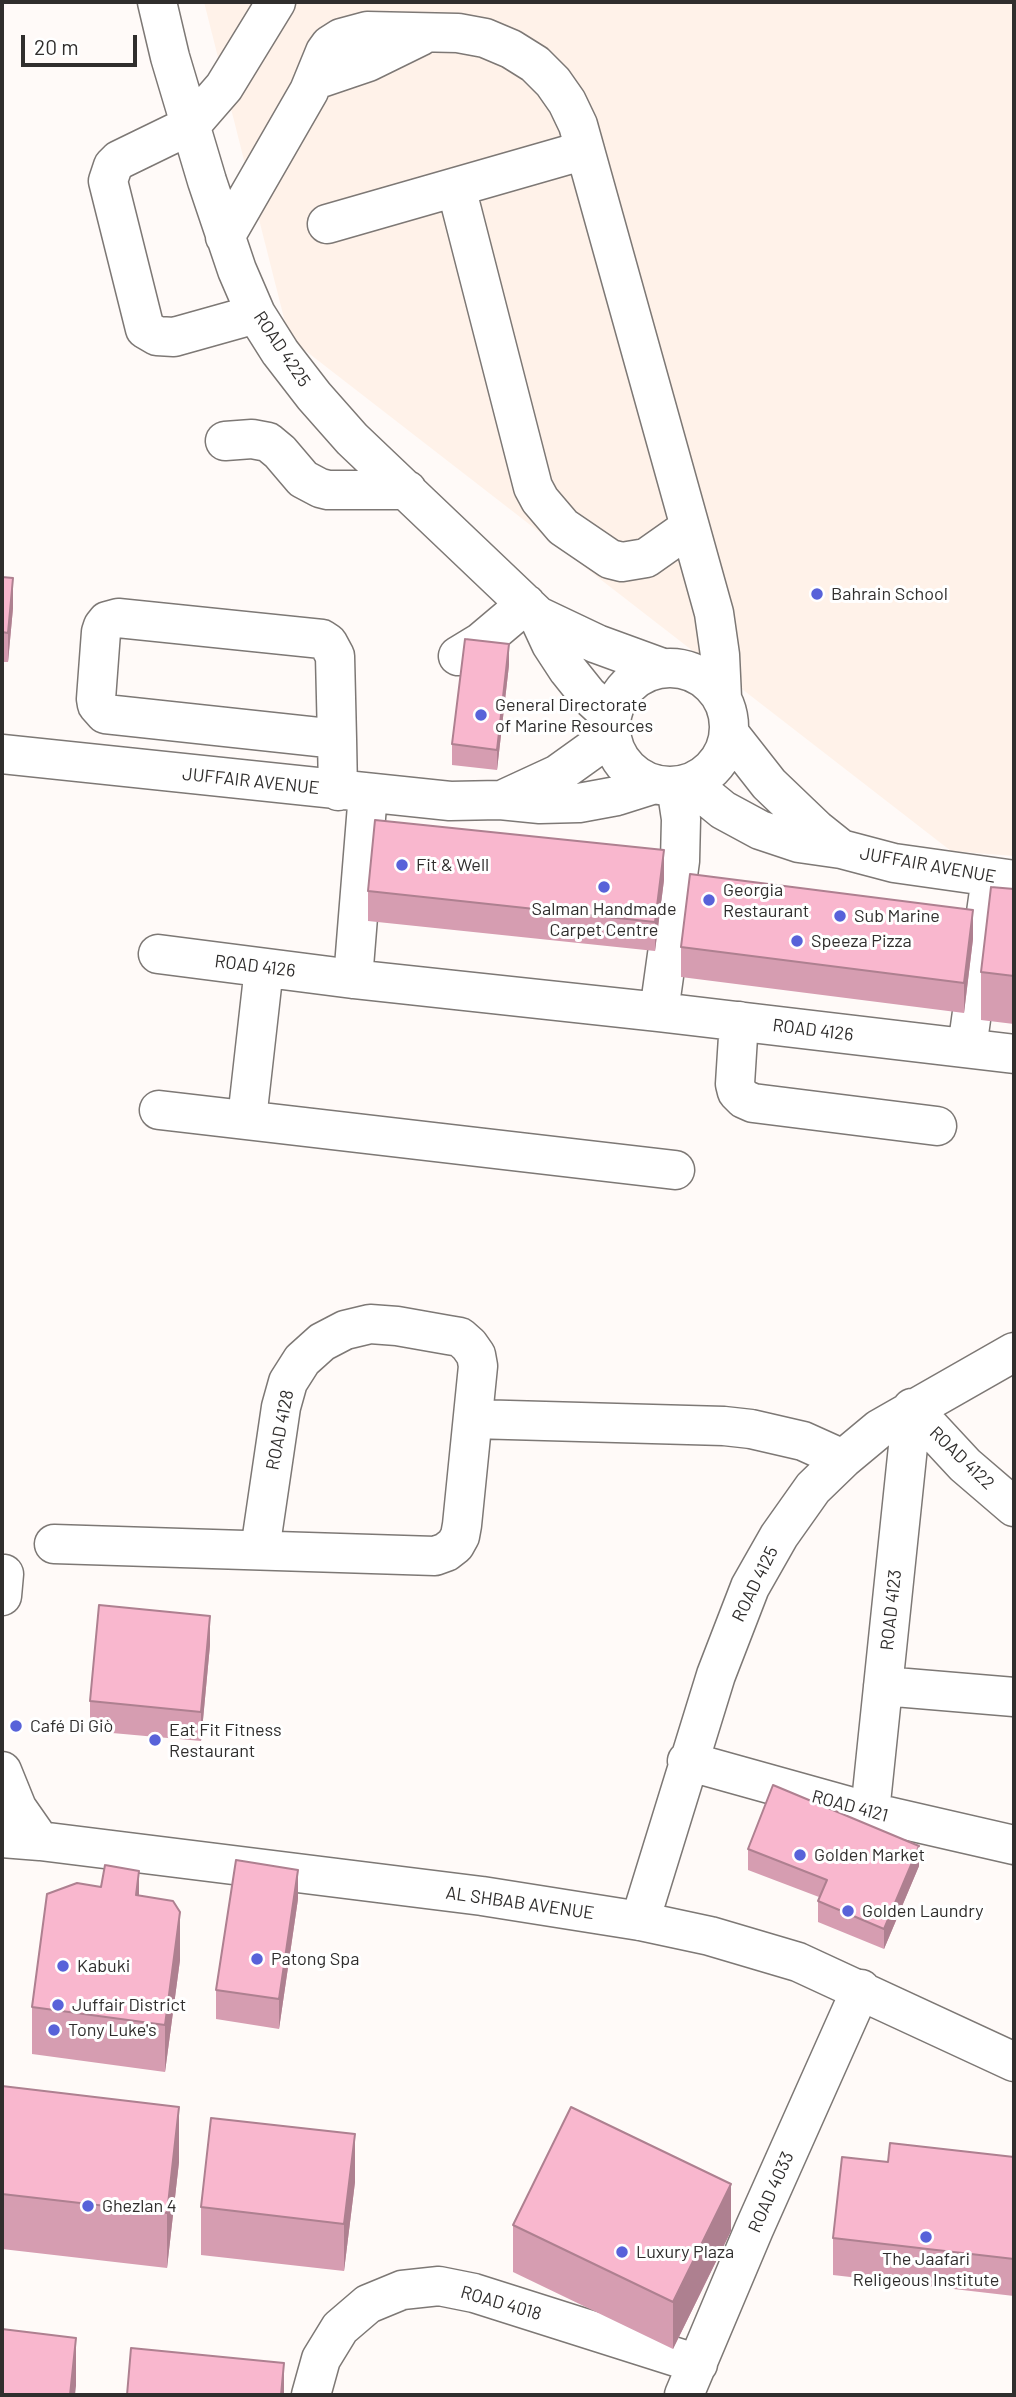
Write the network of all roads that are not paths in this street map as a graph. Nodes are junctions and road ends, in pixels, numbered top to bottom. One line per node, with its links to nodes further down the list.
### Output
1 (157, 2): 3 (street, ROAD 4225)
2 (276, 2): 3 (street)
3 (191, 125): 7 (street, ROAD 4225); 8 (street)
4 (585, 150): 5 (street); 7 (street); 11 (street)
5 (456, 187): 6 (street); 11 (street)
6 (327, 224)
7 (225, 237): 8 (street, ROAD 4225)
8 (257, 314): 10 (street, ROAD 4225)
9 (225, 441): 10 (street)
10 (407, 490): 12 (street, ROAD 4225)
11 (690, 527): 15 (street)
12 (532, 610): 13 (street); 14 (street, ROAD 4225); 16 (street, ROAD 4225)
13 (457, 656)
14 (660, 667): 15 (street); 16 (street)
15 (726, 715): 19 (street); 22 (street, JUFFAIR AVENUE)
16 (611, 726): 19 (street); 21 (street, JUFFAIR AVENUE)
17 (337, 739): 17 (street); 20 (street)
18 (2, 754): 20 (street, JUFFAIR AVENUE)
19 (674, 784): 21 (street, JUFFAIR AVENUE); 22 (street, JUFFAIR AVENUE); 27 (street)
20 (353, 792): 21 (street, JUFFAIR AVENUE); 26 (street)
21 (500, 800)
22 (841, 849): 23 (street, JUFFAIR AVENUE)
23 (1002, 878): 29 (street)
24 (158, 954): 25 (street, ROAD 4126)
25 (264, 968): 26 (street, ROAD 4126); 32 (street)
26 (353, 979): 27 (street, ROAD 4126)
27 (659, 1012): 28 (street, ROAD 4126)
28 (739, 1021): 29 (street, ROAD 4126); 33 (street)
29 (967, 1048): 30 (street, ROAD 4126)
30 (1014, 1054)
31 (159, 1110): 32 (street)
32 (247, 1119): 34 (street)
33 (937, 1126)
34 (675, 1170)
35 (1014, 1352): 36 (street, ROAD 4125)
36 (912, 1408): 38 (street, ROAD 4125); 39 (street, ROAD 4122); 42 (street, ROAD 4123)
37 (473, 1419): 38 (street); 41 (street, ROAD 4128); 41 (street, ROAD 4128)
38 (843, 1459): 44 (street, ROAD 4125)
39 (1014, 1507)
40 (54, 1544): 41 (street, ROAD 4128)
41 (260, 1550)
42 (883, 1686): 43 (street); 46 (street, ROAD 4123)
43 (1014, 1697)
44 (687, 1761): 46 (street, ROAD 4121); 50 (street, ROAD 4125)
45 (2, 1772): 48 (street)
46 (870, 1812): 49 (street, ROAD 4121)
47 (2, 1838): 48 (street, AL SHBAB AVENUE)
48 (40, 1841): 50 (street, AL SHBAB AVENUE)
49 (1014, 1845)
50 (640, 1920): 51 (street, AL SHBAB AVENUE)
51 (861, 1989): 52 (street, AL SHBAB AVENUE); 54 (street, ROAD 4033)
52 (1014, 2062)
53 (717, 2212): 54 (street)
54 (754, 2229): 55 (street, ROAD 4033)
55 (691, 2380): 56 (street, ROAD 4018)
56 (302, 2390)

